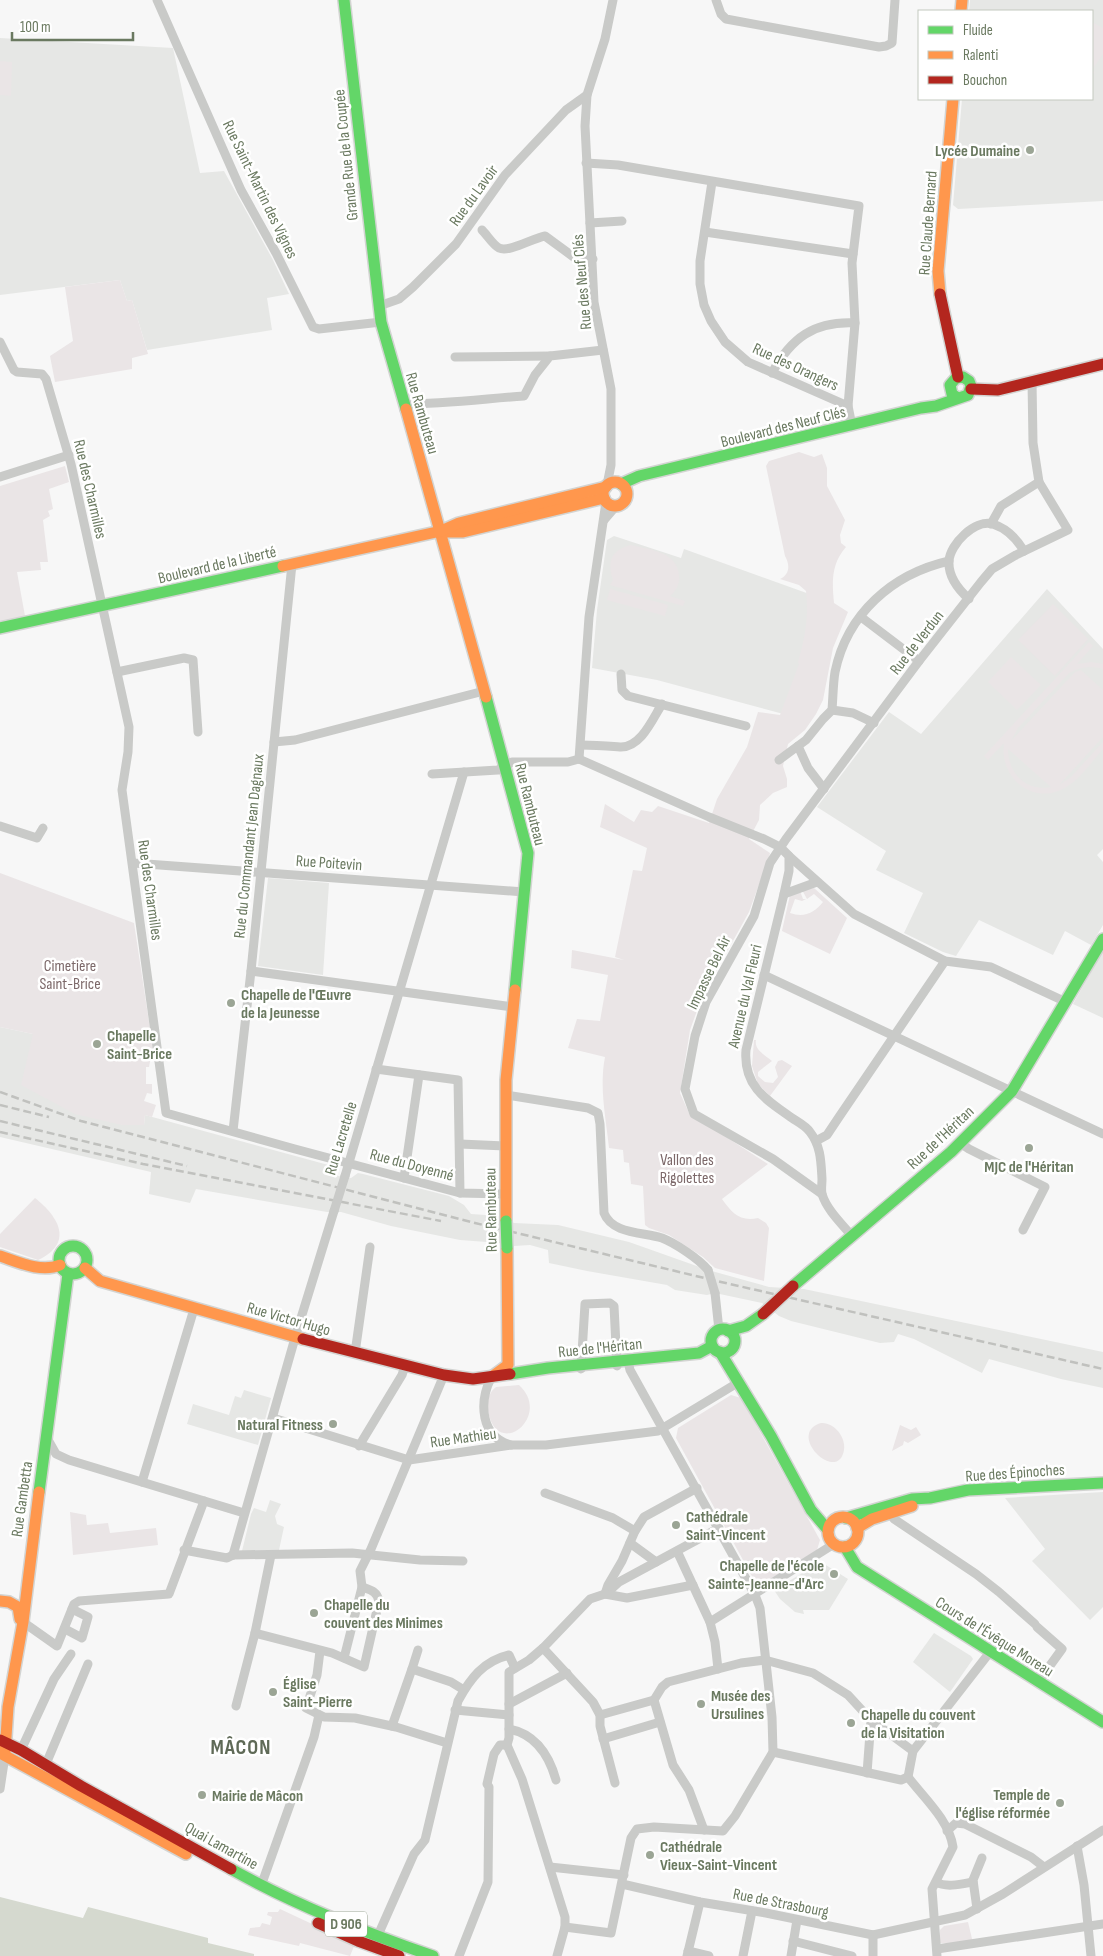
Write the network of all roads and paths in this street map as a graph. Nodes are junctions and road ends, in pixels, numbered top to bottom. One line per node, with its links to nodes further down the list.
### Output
1 (157, 0): 17 (street, Rue Saint-Martin des Vignes)
2 (344, 0): 16 (street, Grande Rue de la Coupée)
3 (613, 0): 6 (street, Rue des Neuf Clés)
4 (716, 0): 5 (street)
5 (895, 0)
6 (586, 95): 8 (street, Rue des Neuf Clés); 16 (street, Rue du Lavoir)
7 (953, 100): 25 (street, Rue Claude Bernard)
8 (586, 163): 9 (street); 11 (street, Rue des Neuf Clés)
9 (712, 182): 13 (street, Rue des Orangers); 14 (street)
10 (622, 221): 11 (street)
11 (590, 223): 15 (street, Rue des Neuf Clés)
12 (482, 230): 15 (street)
13 (705, 232): 14 (street); 24 (street, Rue des Orangers)
14 (853, 254): 18 (street)
15 (593, 260): 20 (street, Rue des Neuf Clés)
16 (379, 306): 17 (street, Rue Rambuteau)
17 (381, 322): 30 (street, Rue Rambuteau)
18 (855, 323): 24 (street); 31 (street)
19 (0, 342): 34 (street, Rue des Charmilles)
20 (603, 350): 21 (street); 37 (street, Rue des Neuf Clés)
21 (550, 356): 22 (street); 30 (street)
22 (455, 357)
23 (1103, 364): 26 (street)
24 (772, 373): 31 (street, Rue des Orangers)
25 (958, 377): 27 (street); 28 (street)
26 (1032, 382): 28 (street); 36 (street)
27 (950, 388): 29 (street); 32 (street, Boulevard des Neuf Clés)
28 (971, 389): 29 (street)
29 (958, 398): 32 (street, Boulevard des Neuf Clés)
30 (404, 404): 38 (street, Rue Rambuteau)
31 (848, 406): 33 (street)
32 (921, 408): 33 (street, Boulevard des Neuf Clés)
33 (852, 426): 37 (street, Boulevard des Neuf Clés)
34 (69, 455): 35 (street); 47 (street, Rue des Charmilles)
35 (0, 477)
36 (1039, 482): 39 (street); 42 (street, Rue de Verdun)
37 (612, 494): 40 (street, Boulevard des Neuf Clés); 40 (street, Boulevard des Neuf Clés); 60 (street)
38 (434, 509): 40 (street); 41 (street, Rue Rambuteau)
39 (991, 524): 42 (street); 44 (street)
40 (461, 528): 41 (street, Boulevard des Neuf Clés); 43 (street)
41 (441, 531): 43 (street, Rue Rambuteau); 45 (street, Boulevard de la Liberté)
42 (1024, 552): 46 (street, Rue de Verdun)
43 (447, 557): 53 (street, Rue Rambuteau)
44 (949, 561): 46 (street); 48 (street)
45 (292, 564): 47 (street, Boulevard de la Liberté); 59 (street, Rue du Commandant Jean Dagnaux)
46 (968, 598): 50 (street, Rue de Verdun)
47 (102, 606): 49 (street, Boulevard de la Liberté); 51 (street, Rue des Charmilles)
48 (861, 617): 50 (street); 55 (street)
49 (0, 628)
50 (919, 661): 56 (street, Rue de Verdun)
51 (117, 672): 58 (street); 72 (street, Rue des Charmilles)
52 (621, 674): 54 (street)
53 (484, 691): 59 (street); 64 (street, Rue Rambuteau)
54 (662, 704): 57 (street); 60 (street)
55 (832, 710): 56 (street); 61 (street)
56 (874, 723): 67 (street, Rue de Verdun)
57 (746, 726)
58 (198, 732)
59 (274, 742): 73 (street, Rue du Commandant Jean Dagnaux)
60 (581, 745): 62 (street)
61 (798, 746): 63 (street); 67 (street)
62 (580, 759): 64 (street); 70 (street)
63 (779, 760)
64 (505, 766): 65 (street); 76 (street, Rue Rambuteau)
65 (464, 772): 66 (street); 75 (street, Rue Lacretelle)
66 (432, 774)
67 (824, 789): 70 (street, Rue de Verdun)
68 (0, 826): 69 (street)
69 (43, 828)
70 (780, 847): 71 (street); 101 (street, Impasse Bel Air)
71 (789, 856): 74 (street); 77 (street, Avenue du Val Fleuri)
72 (133, 863): 73 (street, Rue Poitevin); 90 (street, Rue des Charmilles)
73 (261, 872): 75 (street, Rue Poitevin); 80 (street, Rue du Commandant Jean Dagnaux)
74 (817, 882): 77 (street); 79 (street)
75 (430, 885): 76 (street, Rue Poitevin); 82 (street, Rue Lacretelle)
76 (524, 892): 84 (street, Rue Rambuteau)
77 (784, 894): 81 (street, Avenue du Val Fleuri)
78 (1103, 939): 83 (street, Rue de l'Héritan)
79 (945, 961): 83 (street); 85 (street)
80 (251, 971): 82 (street); 91 (street, Rue du Commandant Jean Dagnaux)
81 (764, 975): 85 (street); 93 (street, Avenue du Val Fleuri)
82 (398, 991): 84 (street); 86 (street, Rue Lacretelle)
83 (1066, 1002): 88 (street, Rue de l'Héritan)
84 (512, 1007): 89 (street, Rue Rambuteau)
85 (894, 1036): 88 (street); 93 (street)
86 (376, 1070): 87 (street); 97 (street, Rue Lacretelle)
87 (419, 1075): 95 (street); 98 (street)
88 (1012, 1091): 92 (street); 94 (street, Rue de l'Héritan)
89 (506, 1095): 96 (street, Rue Rambuteau); 110 (street, bridge)
90 (166, 1113): 91 (street, Rue du Doyenné)
91 (233, 1131): 97 (street, Rue du Doyenné)
92 (1103, 1134)
93 (816, 1141): 101 (street)
94 (960, 1142): 102 (street); 103 (street, Rue de l'Héritan)
95 (460, 1144): 96 (street); 99 (street)
96 (506, 1146): 100 (street, Rue Rambuteau)
97 (348, 1164): 98 (street, Rue du Doyenné); 111 (street, Rue Lacretelle, bridge)
98 (404, 1178): 99 (street, Rue du Doyenné)
99 (460, 1193): 100 (street, Rue du Doyenné)
100 (506, 1194): 118 (street, Rue Rambuteau, bridge)
101 (822, 1194): 103 (street)
102 (1023, 1230)
103 (851, 1235): 109 (street, Rue de l'Héritan, bridge)
104 (370, 1247): 113 (street)
105 (0, 1256): 107 (street)
106 (85, 1268): 107 (street); 107 (street); 108 (street, Rue Victor Hugo)
107 (64, 1270): 122 (street, Rue Gambetta)
108 (194, 1309): 111 (street, Rue Victor Hugo); 127 (street)
109 (759, 1318): 110 (street, Rue de l'Héritan); 112 (street, Rue de l'Héritan)
110 (723, 1330): 112 (street); 112 (street)
111 (296, 1337): 113 (street, Rue Victor Hugo); 120 (street, Rue Lacretelle)
112 (724, 1348): 114 (street, Rue de l'Héritan); 119 (street)
113 (355, 1353): 115 (street, Rue Victor Hugo)
114 (621, 1363): 116 (street, Rue de l'Héritan); 116 (street); 121 (street)
115 (405, 1366): 117 (street, Rue Victor Hugo); 125 (street)
116 (581, 1368): 118 (street, Rue de l'Héritan)
117 (444, 1374): 118 (street, Rue Victor Hugo); 126 (street)
118 (491, 1378): 124 (street)
119 (738, 1380): 121 (street, Rue Mathieu); 131 (street)
120 (273, 1418): 125 (street, Rue Mathieu); 134 (street, Rue Lacretelle)
121 (662, 1429): 124 (street, Rue Mathieu); 129 (street)
122 (47, 1438): 127 (street); 152 (street, Rue Gambetta)
123 (530, 1440): 124 (street)
124 (511, 1445): 126 (street, Rue Mathieu)
125 (359, 1446): 126 (street, Rue Mathieu)
126 (409, 1460): 146 (street)
127 (142, 1482): 132 (street)
128 (1103, 1483): 133 (street, Rue des Épinoches)
129 (696, 1488): 136 (street); 139 (street)
130 (545, 1493): 139 (street)
131 (804, 1496): 135 (street); 138 (street)
132 (204, 1501): 134 (street); 142 (street)
133 (889, 1509): 135 (street, Rue des Épinoches); 137 (street, Rue des Épinoches); 172 (street)
134 (244, 1513): 144 (street, Rue Lacretelle)
135 (843, 1518): 137 (street); 138 (street)
136 (719, 1528): 143 (street); 153 (street)
137 (857, 1528): 141 (street)
138 (828, 1530): 141 (street)
139 (635, 1531): 140 (street)
140 (630, 1543): 148 (street); 151 (street)
141 (845, 1544): 153 (street); 163 (street, Cours de l'Évêque Moreau)
142 (185, 1550): 144 (street); 155 (street)
143 (677, 1551): 148 (street); 149 (street)
144 (233, 1554): 145 (street)
145 (271, 1555): 146 (street); 159 (street)
146 (368, 1555): 147 (street); 150 (street)
147 (463, 1562)
148 (656, 1562): 151 (street)
149 (694, 1585): 151 (street); 156 (street)
150 (362, 1587): 165 (street); 165 (street)
151 (605, 1594): 160 (street)
152 (25, 1595): 154 (street); 157 (street, Rue Gambetta)
153 (755, 1595): 156 (street); 166 (street)
154 (4, 1602): 157 (street)
155 (72, 1609): 158 (street); 158 (street)
156 (710, 1622): 170 (street)
157 (22, 1624): 158 (street); 187 (street, Rue Gambetta)
158 (65, 1629)
159 (255, 1633): 162 (street); 176 (street)
160 (543, 1648): 168 (street); 171 (street)
161 (418, 1650): 169 (street)
162 (320, 1651): 165 (street); 178 (street)
163 (990, 1652): 172 (street, Cours de l'Évêque Moreau); 191 (street)
164 (71, 1654): 190 (street)
165 (344, 1658)
166 (765, 1660): 170 (street); 181 (street); 192 (street)
167 (88, 1664): 194 (street)
168 (515, 1668): 173 (street); 175 (street)
169 (412, 1669): 173 (street); 184 (street)
170 (718, 1669): 174 (street)
171 (567, 1673): 175 (street); 180 (street)
172 (1038, 1682): 183 (street, Cours de l'Évêque Moreau)
173 (464, 1690): 177 (street)
174 (654, 1700): 180 (street); 182 (street)
175 (509, 1704): 179 (street)
176 (236, 1706)
177 (455, 1710): 179 (street); 188 (street)
178 (319, 1714): 184 (street); 213 (street)
179 (509, 1715): 185 (street)
180 (600, 1715): 186 (street)
181 (872, 1720): 191 (street); 195 (street)
182 (660, 1722): 186 (street); 203 (street)
183 (1103, 1722)
184 (392, 1726): 188 (street)
185 (509, 1729): 189 (street); 197 (street)
186 (603, 1739): 198 (street)
187 (2, 1741): 190 (street, Quai Lamartine / D 906); 193 (street, Rue Gambetta)
188 (447, 1743): 224 (street)
189 (507, 1745): 208 (street); 229 (street)
190 (21, 1750): 194 (street, Quai Lamartine / D 906)
191 (913, 1751): 196 (street)
192 (773, 1752): 195 (street); 203 (street)
193 (5, 1757): 199 (street); 200 (street, Rue Gambetta); 224 (street, Quai Lamartine / D 906)
194 (46, 1764): 199 (street, Quai Lamartine / D 906)
195 (867, 1773): 196 (street)
196 (908, 1777): 201 (street)
197 (556, 1780)
198 (615, 1783)
199 (81, 1786): 213 (street, Quai Lamartine / D 906)
200 (0, 1789)
201 (939, 1817): 202 (street); 205 (street)
202 (956, 1823): 205 (street); 209 (street)
203 (704, 1830): 210 (street)
204 (1103, 1830): 206 (street, Rue de Strasbourg)
205 (948, 1831): 211 (street)
206 (1077, 1846): 209 (street, Rue de Strasbourg); 220 (street)
207 (982, 1858): 212 (street)
208 (550, 1867): 210 (street, Rue de Strasbourg); 221 (street)
209 (1044, 1867): 215 (street, Rue de Strasbourg)
210 (623, 1880): 214 (street, Rue de Strasbourg); 221 (street)
211 (936, 1882): 212 (street); 218 (street)
212 (973, 1882): 215 (street)
213 (261, 1886): 224 (street, Quai Lamartine / D 906)
214 (700, 1902): 216 (street, Rue de Strasbourg); 226 (street)
215 (977, 1909): 218 (street, Rue de Strasbourg)
216 (752, 1911): 217 (street, Rue de Strasbourg); 232 (street)
217 (797, 1920): 222 (street, Rue de Strasbourg); 223 (street)
218 (934, 1922): 222 (street, Rue de Strasbourg); 225 (street)
219 (1103, 1924): 220 (street)
220 (1089, 1926): 225 (street); 236 (street)
221 (565, 1927): 230 (street)
222 (873, 1935): 235 (street)
223 (793, 1941): 233 (street); 234 (street)
224 (375, 1942): 227 (street, Quai Lamartine / D 906); 228 (street, Quai Lamartine / D 906)
225 (937, 1952)
226 (688, 1954): 231 (street)
227 (396, 1955)
228 (433, 1956)
229 (459, 1956)
230 (557, 1956)
231 (710, 1956)
232 (743, 1956)
233 (791, 1956)
234 (852, 1956)
235 (873, 1956)
236 (1091, 1956)

